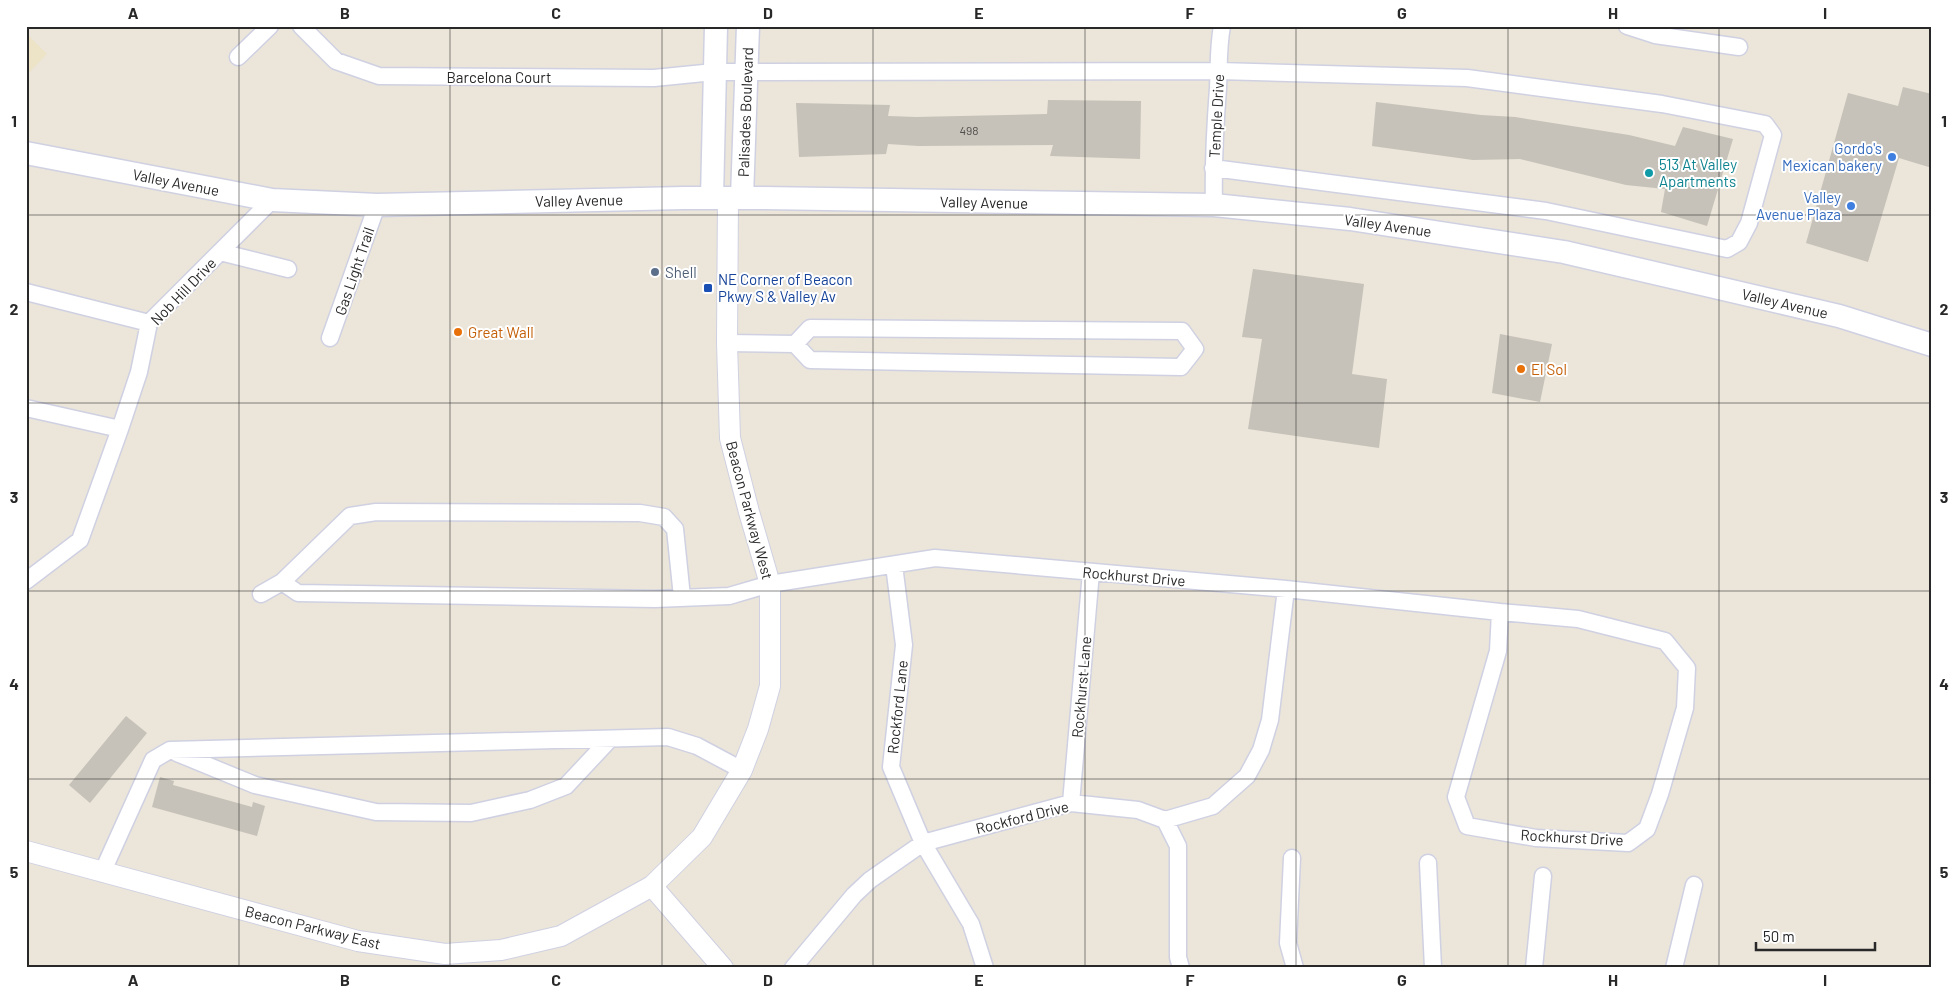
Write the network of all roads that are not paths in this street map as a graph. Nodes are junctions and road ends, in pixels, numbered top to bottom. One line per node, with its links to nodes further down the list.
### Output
1 (270, 26): 8 (street)
2 (301, 26): 10 (street, Barcelona Court)
3 (716, 26): 10 (main road, Palisades Boulevard)
4 (748, 26): 11 (main road, Palisades Boulevard)
5 (1222, 26): 9 (street, Temple Drive)
6 (1627, 26): 7 (street)
7 (1739, 46)
8 (238, 57)
9 (1219, 71): 11 (street, Barcelona Court); 13 (street, Temple Drive); 13 (street, Barcelona Court)
10 (714, 72): 11 (street, Barcelona Court); 14 (main road, Palisades Boulevard)
11 (746, 72): 14 (main road, Palisades Boulevard)
12 (26, 154): 15 (main road, Valley Avenue)
13 (1213, 168): 17 (street, Temple Drive)
14 (727, 198): 16 (main road, Valley Avenue); 17 (main road, Valley Avenue); 23 (street, Beacon Parkway West)
15 (272, 200): 16 (main road, Valley Avenue); 18 (street, Nob Hill Drive)
16 (377, 204): 22 (street, Gas Light Trail)
17 (1214, 205): 25 (main road, Valley Avenue)
18 (220, 252): 19 (street); 21 (street, Nob Hill Drive)
19 (288, 269)
20 (26, 292): 21 (street)
21 (149, 323): 27 (street, Nob Hill Drive)
22 (330, 338)
23 (727, 343): 24 (street); 32 (street, Beacon Parkway West)
24 (795, 344): 24 (street)
25 (1932, 345)
26 (26, 408): 27 (street)
27 (120, 429): 30 (street, Nob Hill Drive)
28 (894, 565): 29 (street, Rockhurst Drive); 32 (street, Rockhurst Drive); 42 (street, Rockford Lane)
29 (1091, 572): 33 (street, Rockhurst Drive); 40 (street, Rockhurst Lane)
30 (26, 581)
31 (282, 582): 34 (street); 35 (street, Rockhurst Drive); 35 (street)
32 (770, 584): 35 (street, Rockhurst Drive); 39 (street, Beacon Parkway West)
33 (1286, 589): 36 (street, Rockhurst Drive); 41 (street)
34 (261, 594)
35 (682, 597)
36 (1500, 612): 36 (street, Rockhurst Drive)
37 (610, 739): 38 (street); 38 (street); 39 (street)
38 (170, 750): 46 (street)
39 (742, 770): 49 (street, Beacon Parkway West)
40 (1071, 803): 41 (street, Rockford Drive); 42 (street, Rockford Drive)
41 (1166, 820): 53 (street)
42 (923, 843): 51 (street, Rockford Drive); 52 (street, Rockford Lane)
43 (26, 851): 46 (street, Beacon Parkway East)
44 (1292, 858): 54 (street)
45 (1428, 863): 55 (street)
46 (102, 873): 49 (street, Beacon Parkway East)
47 (1543, 876): 56 (street)
48 (1694, 885): 57 (street)
49 (652, 886): 50 (street)
50 (723, 968)
51 (793, 968)
52 (985, 968)
53 (1181, 968)
54 (1295, 968)
55 (1433, 968)
56 (1534, 968)
57 (1674, 968)

